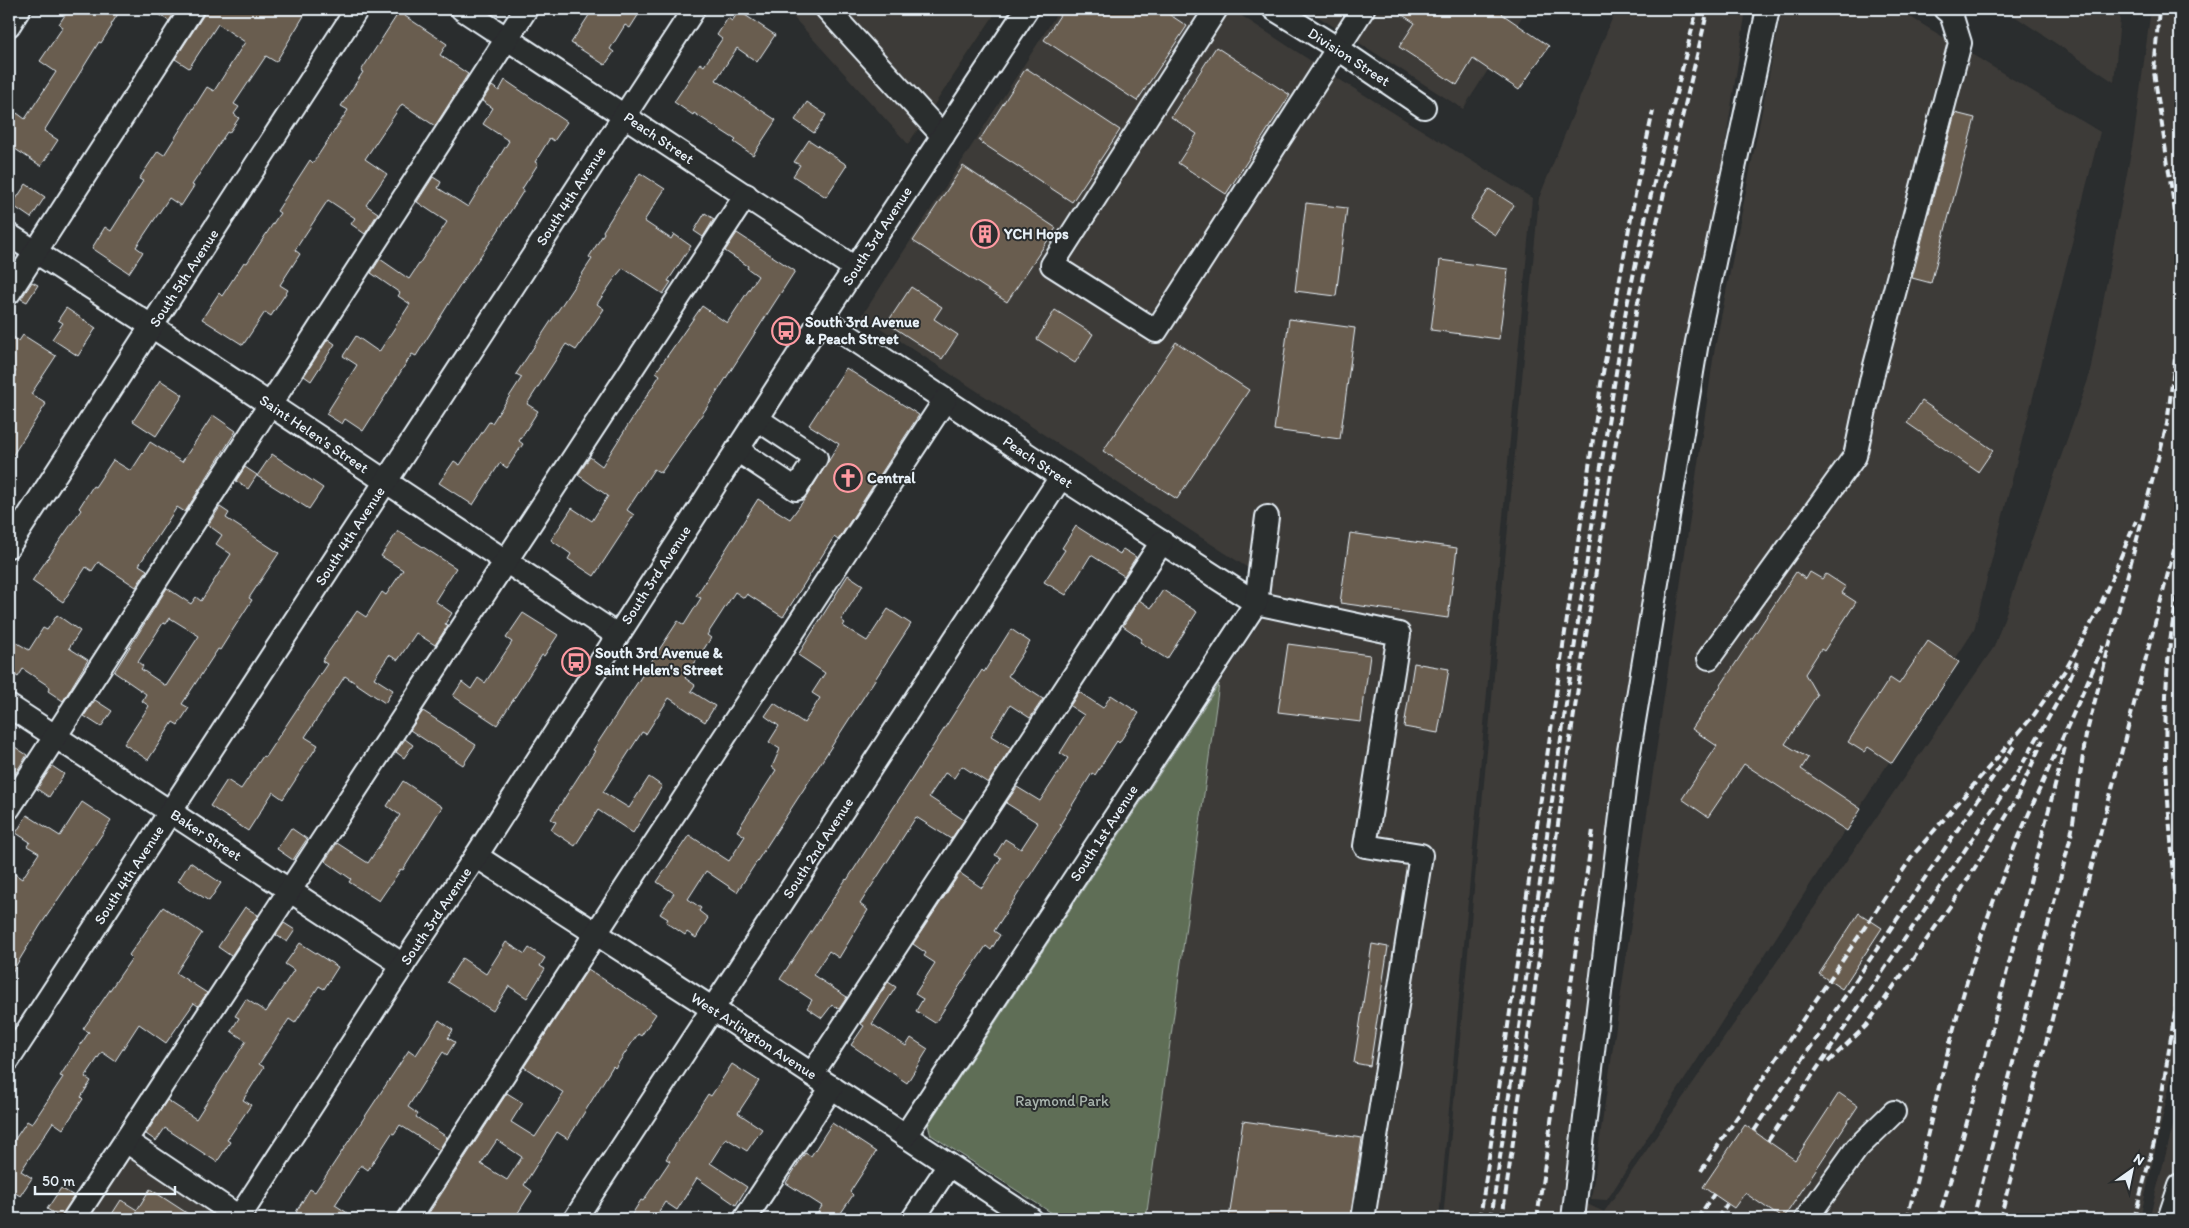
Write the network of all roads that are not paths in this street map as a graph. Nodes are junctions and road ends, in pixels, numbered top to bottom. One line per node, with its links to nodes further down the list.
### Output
1 (19, 9): 14 (street)
2 (192, 9): 22 (street)
3 (357, 9): 26 (street, South 5th Avenue)
4 (462, 9): 15 (street, Peach Street)
5 (526, 9): 15 (street)
6 (827, 9): 19 (street)
7 (1027, 9): 19 (street, South 3rd Avenue)
8 (1216, 9): 16 (street)
9 (1274, 9): 16 (street, Division Street)
10 (1363, 9): 16 (street)
11 (1768, 9): 57 (street)
12 (1945, 9): 39 (street)
13 (691, 10): 18 (street, South 4th Avenue)
14 (9, 25)
15 (507, 38): 18 (street, Peach Street); 28 (street)
16 (1337, 48): 17 (street, Division Street)
17 (1424, 107)
18 (624, 114): 20 (street, Peach Street); 32 (street, South 4th Avenue)
19 (942, 136): 23 (street, South 3rd Avenue)
20 (746, 195): 23 (street, Peach Street); 36 (street)
21 (9, 235): 22 (street, Saint Helen's Street)
22 (36, 252): 24 (street); 26 (street, Saint Helen's Street)
23 (855, 268): 25 (street, South 3rd Avenue)
24 (9, 293)
25 (822, 318): 27 (street, Peach Street); 29 (street, South 3rd Avenue)
26 (153, 326): 28 (street, Saint Helen's Street); 35 (street, South 5th Avenue)
27 (945, 400): 31 (street, Peach Street); 46 (street)
28 (270, 405): 32 (street, Saint Helen's Street); 41 (street)
29 (757, 419): 30 (street, South 3rd Avenue); 30 (street)
30 (737, 450): 38 (street, South 3rd Avenue)
31 (1061, 477): 34 (street, Peach Street); 48 (street, South 2nd Avenue)
32 (385, 482): 36 (street, Saint Helen's Street); 43 (street, South 4th Avenue)
33 (1267, 517): 37 (street, South 1st Avenue)
34 (1162, 542): 37 (street, Peach Street); 50 (street)
35 (9, 546)
36 (505, 561): 38 (street, Saint Helen's Street); 45 (street)
37 (1256, 603): 53 (street, South 1st Avenue); 65 (street)
38 (617, 635): 44 (street, South 3rd Avenue)
39 (1709, 658)
40 (9, 706): 41 (street, Baker Street)
41 (56, 737): 42 (street); 43 (street, Baker Street)
42 (9, 808)
43 (170, 812): 45 (street, Baker Street); 49 (street, South 4th Avenue)
44 (476, 856): 46 (street, West Arlington Avenue); 47 (street, South 3rd Avenue)
45 (290, 891): 47 (street, Baker Street); 54 (street)
46 (596, 933): 48 (street, West Arlington Avenue); 60 (street)
47 (403, 965): 58 (street, South 3rd Avenue)
48 (713, 1009): 50 (street, West Arlington Avenue); 61 (street, South 2nd Avenue)
49 (9, 1059)
50 (812, 1074): 51 (street, West Arlington Avenue)
51 (832, 1087): 53 (street, West Arlington Avenue); 62 (street)
52 (1894, 1112): 66 (street)
53 (905, 1136): 55 (street, West Arlington Avenue)
54 (126, 1141): 58 (street); 59 (street)
55 (949, 1165): 63 (street); 64 (street, West Arlington Avenue)
56 (2180, 1186): 67 (street)
57 (1579, 1215)
58 (239, 1218)
59 (74, 1219)
60 (409, 1219)
61 (575, 1219)
62 (745, 1219)
63 (913, 1219)
64 (1031, 1219)
65 (1363, 1219)
66 (1806, 1219)
67 (2169, 1219)

